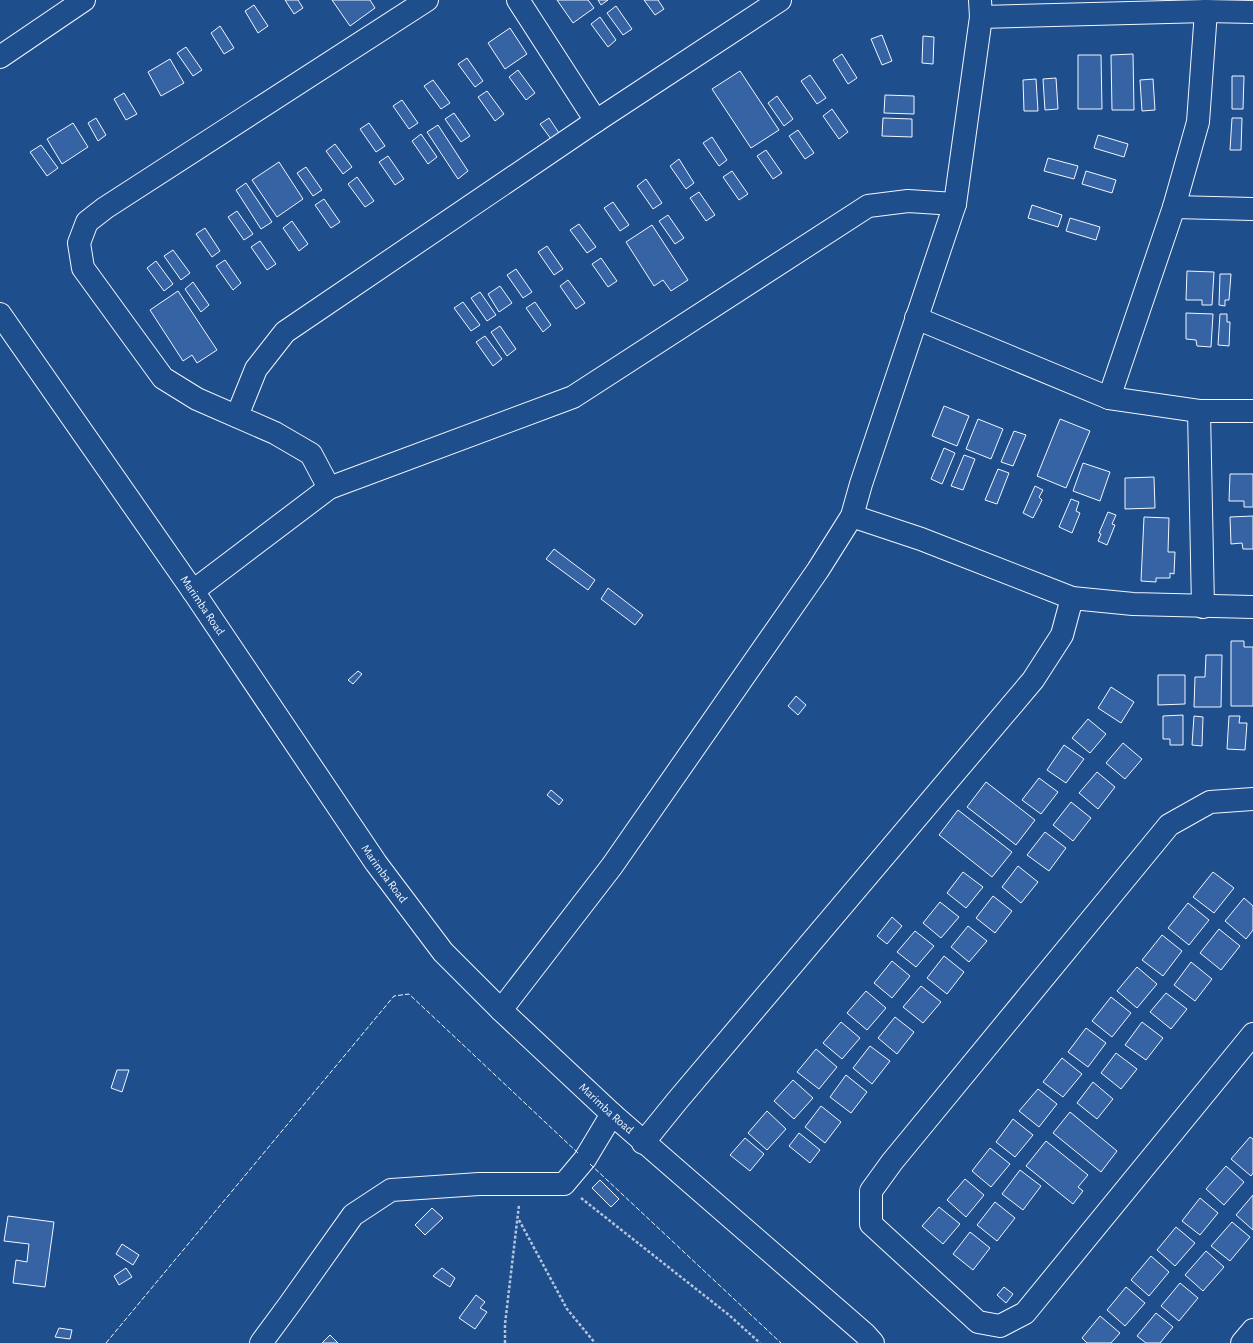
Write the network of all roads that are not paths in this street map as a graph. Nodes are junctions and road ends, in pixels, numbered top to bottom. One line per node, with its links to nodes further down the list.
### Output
1 (84, 0): 8 (street)
2 (427, 0): 18 (street)
3 (518, 0): 9 (street)
4 (780, 0): 9 (street)
5 (980, 9): 6 (street); 10 (street)
6 (1206, 11): 7 (street); 11 (street)
7 (1253, 12)
8 (0, 57)
9 (596, 121): 18 (street)
10 (955, 204): 14 (street); 19 (street)
11 (1174, 207): 12 (street); 15 (street)
12 (1253, 208)
13 (0, 314): 21 (street, Marimba Road)
14 (916, 318): 15 (street); 20 (street)
15 (1109, 398): 16 (street)
16 (1199, 411): 17 (street); 23 (street)
17 (1253, 411)
18 (237, 416): 19 (street)
19 (329, 488): 21 (street)
20 (852, 516): 22 (street); 26 (street)
21 (193, 591): 26 (street, Marimba Road)
22 (1072, 598): 23 (street); 29 (street)
23 (1202, 607): 24 (street)
24 (1253, 607)
25 (1253, 799): 27 (street)
26 (501, 1010): 28 (street, Marimba Road)
27 (1253, 1034)
28 (612, 1114): 29 (street, Marimba Road); 31 (street)
29 (643, 1143): 32 (street, Marimba Road)
30 (1253, 1330): 33 (street)
31 (260, 1343)
32 (873, 1343)
33 (1242, 1343)

